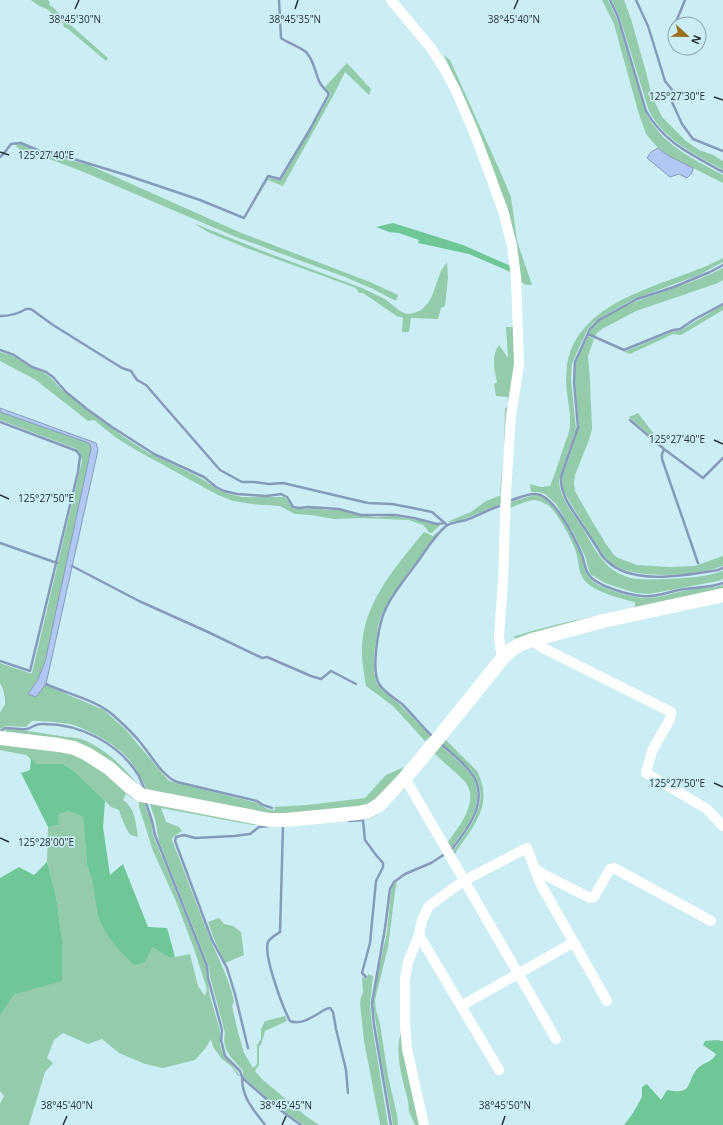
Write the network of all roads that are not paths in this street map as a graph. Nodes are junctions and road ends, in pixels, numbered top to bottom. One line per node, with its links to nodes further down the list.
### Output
1 (391, 0): 4 (street)
2 (723, 595): 3 (street)
3 (532, 640): 4 (street); 7 (street)
4 (502, 659): 6 (street)
5 (0, 738): 6 (street)
6 (405, 778): 9 (street)
7 (723, 826)
8 (534, 868): 9 (street); 10 (street); 12 (street)
9 (465, 880): 11 (street); 13 (street)
10 (711, 921)
11 (419, 935): 15 (street); 18 (street)
12 (574, 942): 13 (street); 14 (street)
13 (518, 974): 15 (street); 16 (street)
14 (607, 1000)
15 (461, 1006): 17 (street)
16 (556, 1039)
17 (499, 1070)
18 (424, 1125)

